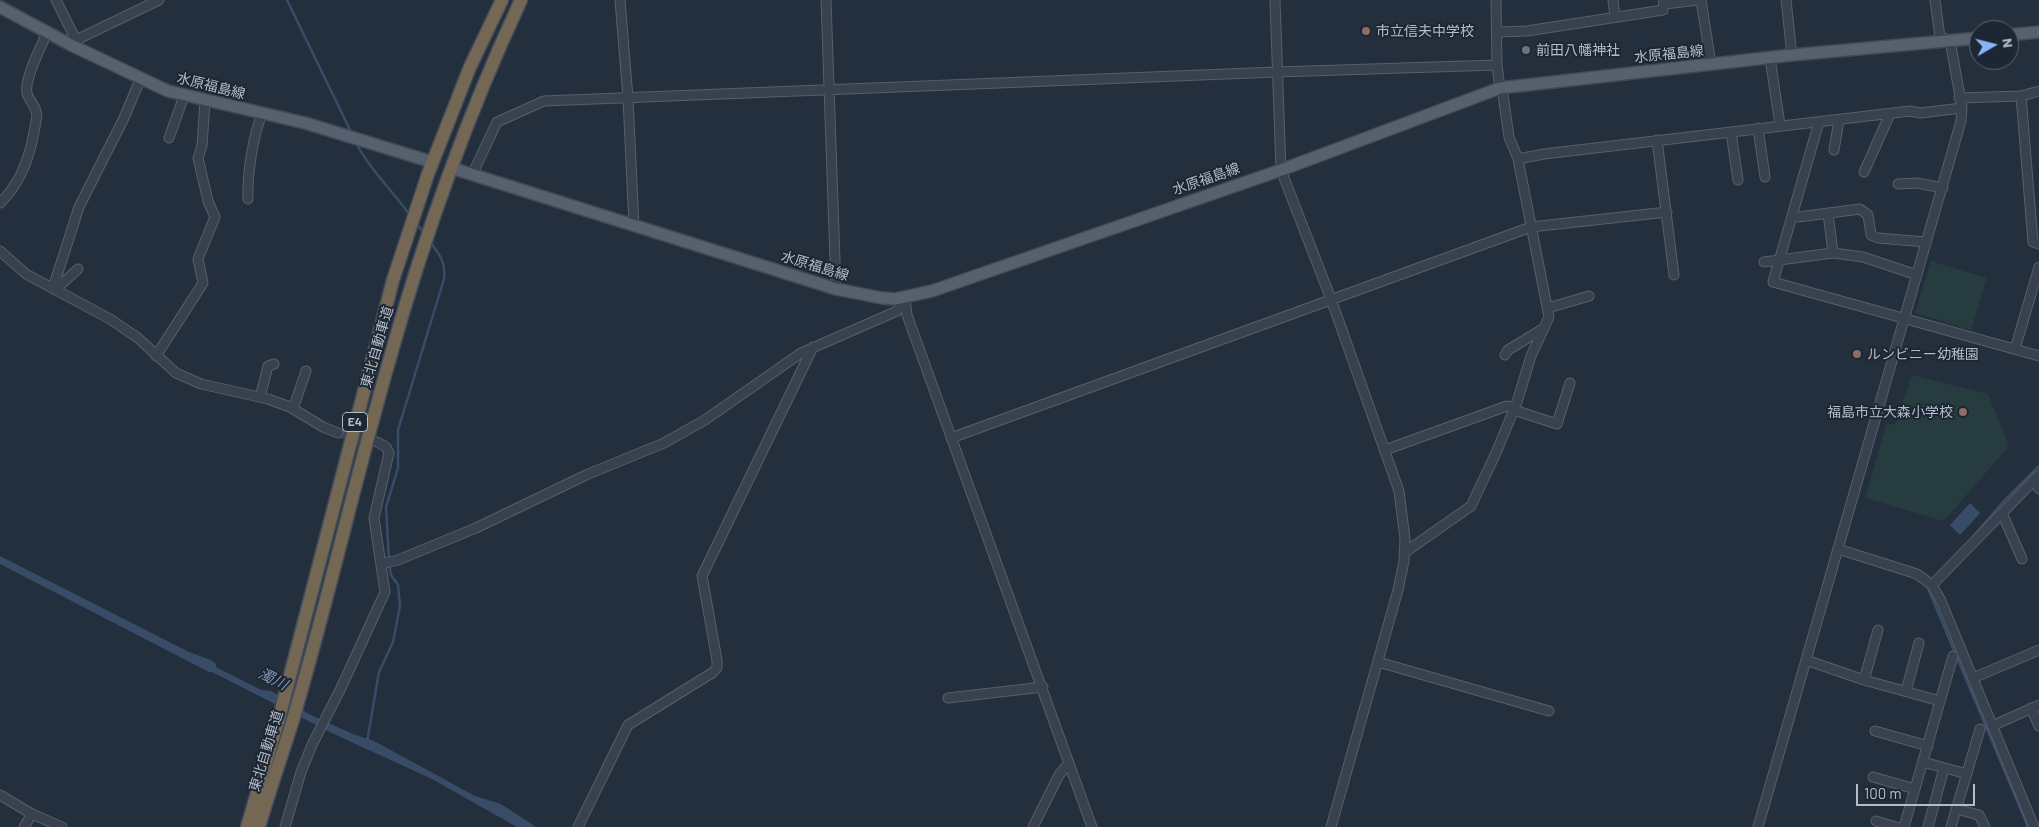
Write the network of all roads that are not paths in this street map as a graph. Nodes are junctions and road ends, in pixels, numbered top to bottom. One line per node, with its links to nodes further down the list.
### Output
1 (56, 0): 22 (street)
2 (159, 0): 22 (street)
3 (502, 0): 49 (highway, 東北自動車道 / E4)
4 (521, 0): 138 (highway, 東北自動車道 / E4)
5 (620, 0): 34 (street)
6 (826, 0): 30 (street)
7 (1275, 0): 27 (street)
8 (1496, 0): 16 (street)
9 (1613, 0): 15 (street)
10 (1699, 0): 13 (street); 25 (street)
11 (1786, 0): 23 (street)
12 (1935, 0): 21 (street)
13 (1665, 2): 15 (street)
14 (0, 6): 18 (main road, 水原福島線)
15 (1615, 17): 16 (street)
16 (1497, 32): 26 (street)
17 (2039, 32): 19 (main road)
18 (47, 33): 22 (main road, 水原福島線); 59 (street)
19 (2019, 34)
20 (1969, 39): 21 (main road, 水原福島線)
21 (1950, 40): 23 (main road, 水原福島線); 35 (street)
22 (74, 43): 28 (main road, 水原福島線)
23 (1792, 55): 24 (main road, 水原福島線)
24 (1770, 58): 25 (main road, 水原福島線); 42 (street)
25 (1711, 64): 29 (main road, 水原福島線)
26 (1497, 65): 27 (street); 29 (street)
27 (1277, 72): 30 (street); 51 (street)
28 (140, 80): 32 (main road, 水原福島線); 75 (street)
29 (1500, 88): 48 (street); 51 (main road, 水原福島線)
30 (830, 89): 34 (street); 76 (street)
31 (2039, 91): 33 (street)
32 (184, 96): 36 (main road, 水原福島線); 45 (street)
33 (2020, 96): 35 (street); 66 (street)
34 (628, 98): 53 (street); 63 (street)
35 (1959, 98): 37 (street)
36 (205, 101): 38 (main road, 水原福島線); 86 (street)
37 (1962, 108): 39 (street); 57 (street)
38 (262, 114): 49 (main road, 水原福島線); 58 (street)
39 (1890, 114): 40 (street); 52 (street)
40 (1839, 120): 41 (street); 47 (street)
41 (1819, 122): 42 (street); 62 (street)
42 (1780, 125): 43 (street)
43 (1758, 128): 44 (street); 54 (street)
44 (1731, 132): 46 (street); 55 (street)
45 (169, 138)
46 (1657, 140): 48 (street); 60 (street)
47 (1834, 150)
48 (1518, 159): 64 (street)
49 (428, 168): 137 (highway, 東北自動車道 / E4)
50 (458, 170): 53 (main road, 水原福島線)
51 (1281, 170): 78 (main road, 水原福島線); 79 (street)
52 (1864, 172)
53 (472, 175): 63 (main road, 水原福島線)
54 (1765, 178)
55 (1738, 180)
56 (1898, 184): 57 (street)
57 (1943, 188): 65 (street)
58 (248, 199)
59 (0, 203)
60 (1667, 212): 64 (street); 74 (street)
61 (1828, 213): 62 (street); 65 (street); 68 (street)
62 (1792, 216): 69 (street)
63 (634, 226): 76 (main road, 水原福島線)
64 (1531, 227): 79 (street); 80 (street)
65 (1926, 242): 73 (street)
66 (2039, 244)
67 (0, 251): 75 (street)
68 (1833, 253): 69 (street); 73 (street)
69 (1780, 259): 70 (street); 81 (street)
70 (1764, 262)
71 (2039, 268): 84 (street)
72 (78, 269): 75 (street)
73 (1917, 274): 81 (street)
74 (1674, 275)
75 (54, 289): 86 (street)
76 (836, 289): 78 (main road, 水原福島線)
77 (1589, 296): 80 (street)
78 (904, 298): 83 (street); 95 (street)
79 (1331, 299): 95 (street); 97 (street)
80 (1548, 308): 82 (street)
81 (1905, 318): 84 (street); 101 (street)
82 (1542, 330): 85 (street); 92 (street)
83 (813, 347): 104 (street); 140 (street)
84 (2015, 349): 87 (street)
85 (1505, 355)
86 (156, 356): 91 (street)
87 (2039, 356)
88 (274, 364): 91 (street)
89 (306, 371): 93 (street)
90 (1570, 383): 92 (street)
91 (260, 398): 93 (street)
92 (1514, 408): 97 (street); 102 (street)
93 (293, 409): 94 (street)
94 (338, 433)
95 (951, 438): 114 (street)
96 (377, 442): 104 (street)
97 (1385, 450): 102 (street)
98 (2037, 477): 99 (street); 100 (street)
99 (2039, 489)
100 (2002, 513): 103 (street); 105 (street)
101 (1838, 549): 105 (street); 110 (street)
102 (1404, 553): 111 (street)
103 (2022, 560)
104 (381, 564): 139 (street)
105 (1932, 586): 112 (street)
106 (1878, 630): 113 (street)
107 (1919, 643): 115 (street)
108 (2039, 650): 112 (street)
109 (1953, 656): 117 (street)
110 (1806, 660): 113 (street); 144 (street)
111 (1378, 662): 119 (street); 143 (street)
112 (1973, 678): 120 (street)
113 (1864, 680): 115 (street)
114 (1043, 687): 116 (street); 126 (street)
115 (1906, 691): 117 (street)
116 (948, 698)
117 (1940, 701): 124 (street)
118 (2035, 706): 120 (street); 121 (street)
119 (1549, 711)
120 (1992, 726): 150 (street)
121 (2039, 726)
122 (1980, 728): 128 (street)
123 (1875, 731): 124 (street)
124 (1928, 746): 125 (street)
125 (1923, 762): 127 (street); 130 (street)
126 (1069, 763): 141 (street); 142 (street)
127 (1944, 768): 128 (street); 147 (street)
128 (1967, 774): 132 (street)
129 (1873, 777): 130 (street)
130 (1915, 789): 146 (street)
131 (0, 795): 133 (street)
132 (1956, 809): 148 (street); 149 (street)
133 (32, 814): 135 (street); 136 (street)
134 (1876, 821): 145 (street)
135 (24, 827)
136 (62, 827)
137 (247, 827)
138 (259, 827)
139 (285, 827)
140 (578, 827)
141 (1033, 827)
142 (1092, 827)
143 (1331, 827)
144 (1758, 827)
145 (1896, 827)
146 (1904, 827)
147 (1928, 827)
148 (1951, 827)
149 (1985, 827)
150 (2034, 827)

